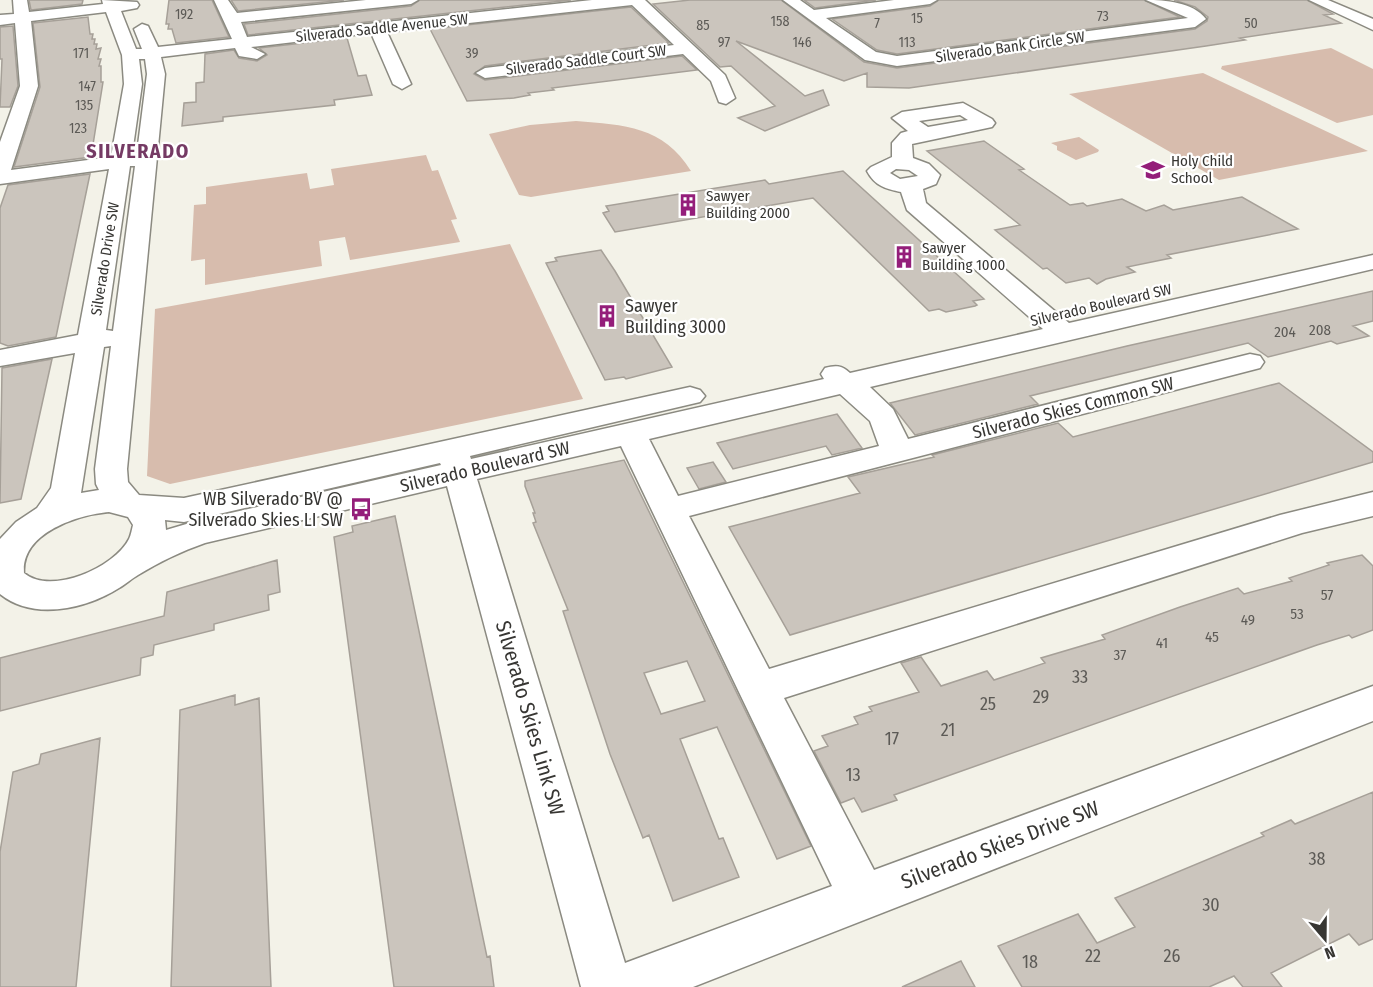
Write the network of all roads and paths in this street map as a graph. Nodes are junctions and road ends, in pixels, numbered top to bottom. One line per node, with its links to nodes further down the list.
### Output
1 (220, 0): 13 (street)
2 (411, 0): 13 (street)
3 (635, 0): 16 (street, Silverado Saddle Avenue SW); 18 (street)
4 (790, 0): 11 (street, Silverado Bank Circle SW)
5 (930, 0): 11 (street)
6 (1153, 0): 11 (street, Silverado Bank Circle SW)
7 (1316, 0): 15 (street)
8 (1332, 0): 12 (street)
9 (120, 3): 10 (street); 19 (street, Silverado Drive SW)
10 (21, 9): 14 (street); 26 (street)
11 (810, 15)
12 (1373, 17)
13 (232, 18): 17 (street)
14 (0, 20)
15 (1373, 25)
16 (380, 34): 17 (street, Silverado Saddle Avenue SW); 21 (street)
17 (243, 43): 19 (street)
18 (687, 48): 20 (street, Silverado Saddle Court SW); 22 (street)
19 (141, 54): 24 (street, Silverado Drive SW); 25 (street, Silverado Drive SW)
20 (485, 73)
21 (402, 84)
22 (726, 98)
23 (923, 133): 30 (street)
24 (147, 158): 25 (street); 31 (street, Silverado Drive SW)
25 (120, 162): 27 (street); 32 (street, Silverado Drive SW)
26 (0, 171)
27 (0, 178)
28 (1373, 240): 30 (street, Silverado Boulevard SW)
29 (1373, 262): 30 (street, Silverado Boulevard SW)
30 (1055, 326): 35 (street, Silverado Boulevard SW)
31 (127, 335): 32 (street); 39 (street, Silverado Drive SW)
32 (91, 341): 33 (street); 42 (street, Silverado Drive SW)
33 (0, 358)
34 (1250, 362): 37 (street, Silverado Skies Common SW)
35 (836, 375): 36 (street, Silverado Boulevard SW); 37 (street); 38 (street, Silverado Boulevard SW)
36 (630, 433): 38 (street, Silverado Boulevard SW); 41 (street)
37 (896, 454): 41 (street, Silverado Skies Common SW)
38 (456, 461): 39 (street, Silverado Boulevard SW); 43 (street, Silverado Boulevard SW); 48 (street, Silverado Skies Link SW)
39 (131, 504): 42 (street, Silverado Boulevard SW); 43 (street, Silverado Drive SW)
40 (1373, 504): 45 (street)
41 (668, 510): 45 (street)
42 (25, 531): 44 (street, Silverado Drive SW)
43 (131, 563): 44 (street, Silverado Boulevard SW)
44 (7, 585)
45 (758, 689): 47 (street)
46 (1373, 704): 47 (street, Silverado Skies Drive SW)
47 (862, 897): 49 (street, Silverado Skies Drive SW)
48 (607, 987)
49 (628, 987)

